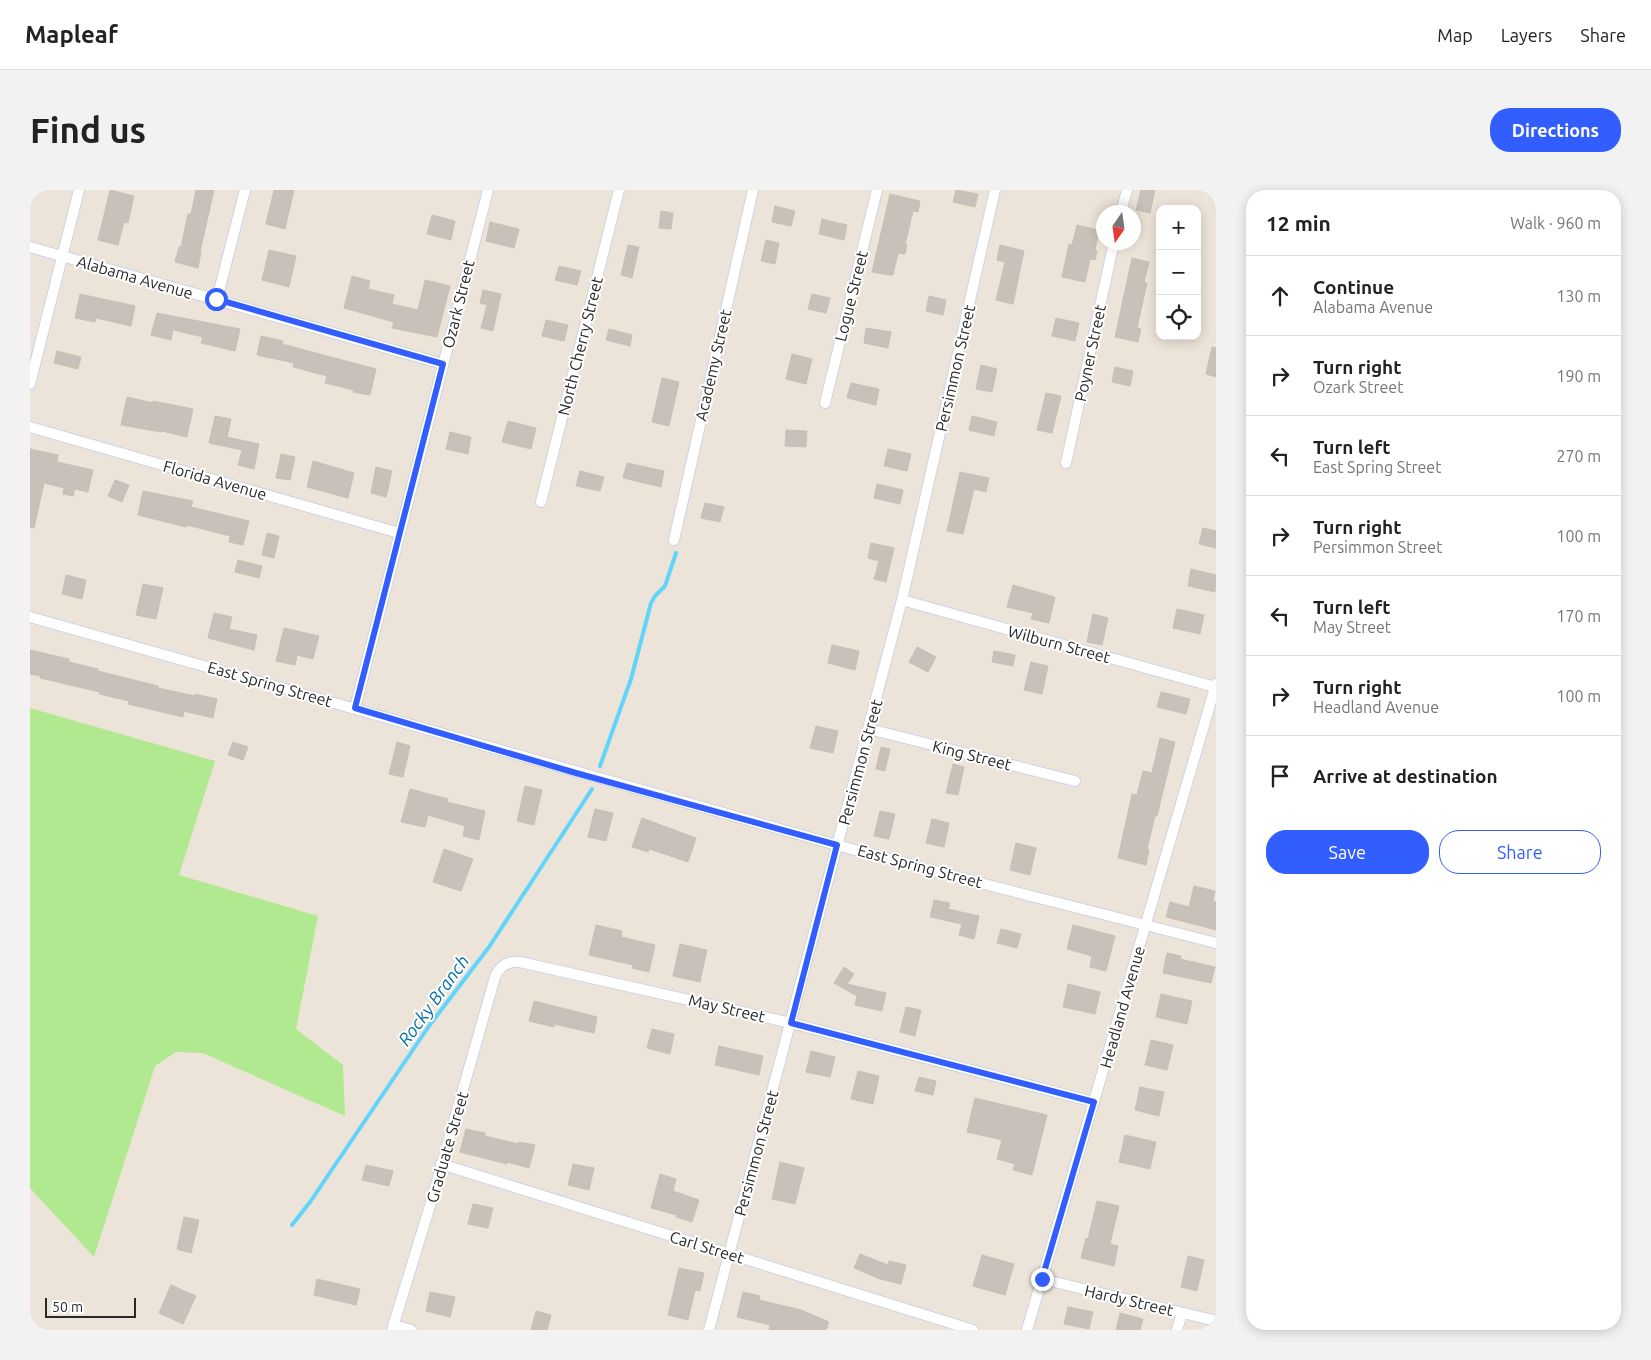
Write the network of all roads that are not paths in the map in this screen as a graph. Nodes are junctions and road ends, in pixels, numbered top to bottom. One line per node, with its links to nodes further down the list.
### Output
1 (79, 190): 12 (street)
2 (245, 190): 13 (street)
3 (488, 190): 14 (street, Ozark Street)
4 (619, 190): 19 (street, North Cherry Street)
5 (753, 190): 21 (street, Academy Street)
6 (877, 190): 16 (street, Logue Street)
7 (995, 190): 22 (street, Persimmon Street)
8 (1126, 190): 9 (street)
9 (1123, 205)
10 (30, 247): 12 (street, Alabama Avenue)
11 (1112, 250): 18 (street, Poyner Street)
12 (63, 256): 13 (street, Alabama Avenue); 15 (street)
13 (216, 299): 14 (street, Alabama Avenue)
14 (443, 364): 20 (street, Ozark Street)
15 (30, 384)
16 (825, 402)
17 (30, 427): 20 (street, Florida Avenue)
18 (1066, 463)
19 (541, 502)
20 (399, 533): 25 (street, Ozark Street)
21 (674, 540)
22 (902, 600): 24 (street, Wilburn Street); 26 (street, Persimmon Street)
23 (30, 617): 25 (street, East Spring Street)
24 (1216, 685): 29 (street, Headland Avenue)
25 (355, 708): 28 (street, East Spring Street)
26 (869, 729): 27 (street, King Street); 28 (street, Persimmon Street)
27 (1074, 781)
28 (837, 845): 29 (street, East Spring Street); 32 (street, Persimmon Street)
29 (1146, 925): 30 (street, East Spring Street); 33 (street, Headland Avenue)
30 (1216, 943)
31 (504, 965): 32 (street, May Street); 34 (street, Graduate Street)
32 (791, 1023): 33 (street, May Street); 35 (street, Persimmon Street)
33 (1094, 1102): 36 (street, Headland Avenue)
34 (441, 1164): 35 (street, Carl Street); 39 (street, Graduate Street)
35 (729, 1254): 41 (street, Persimmon Street); 42 (street, Carl Street)
36 (1042, 1279): 37 (street, Hardy Street); 43 (street, Headland Avenue)
37 (1182, 1313): 38 (street, Hardy Street); 44 (street)
38 (1216, 1321)
39 (393, 1328): 40 (street)
40 (411, 1330)
41 (709, 1330)
42 (973, 1330)
43 (1027, 1330)
44 (1177, 1330)

